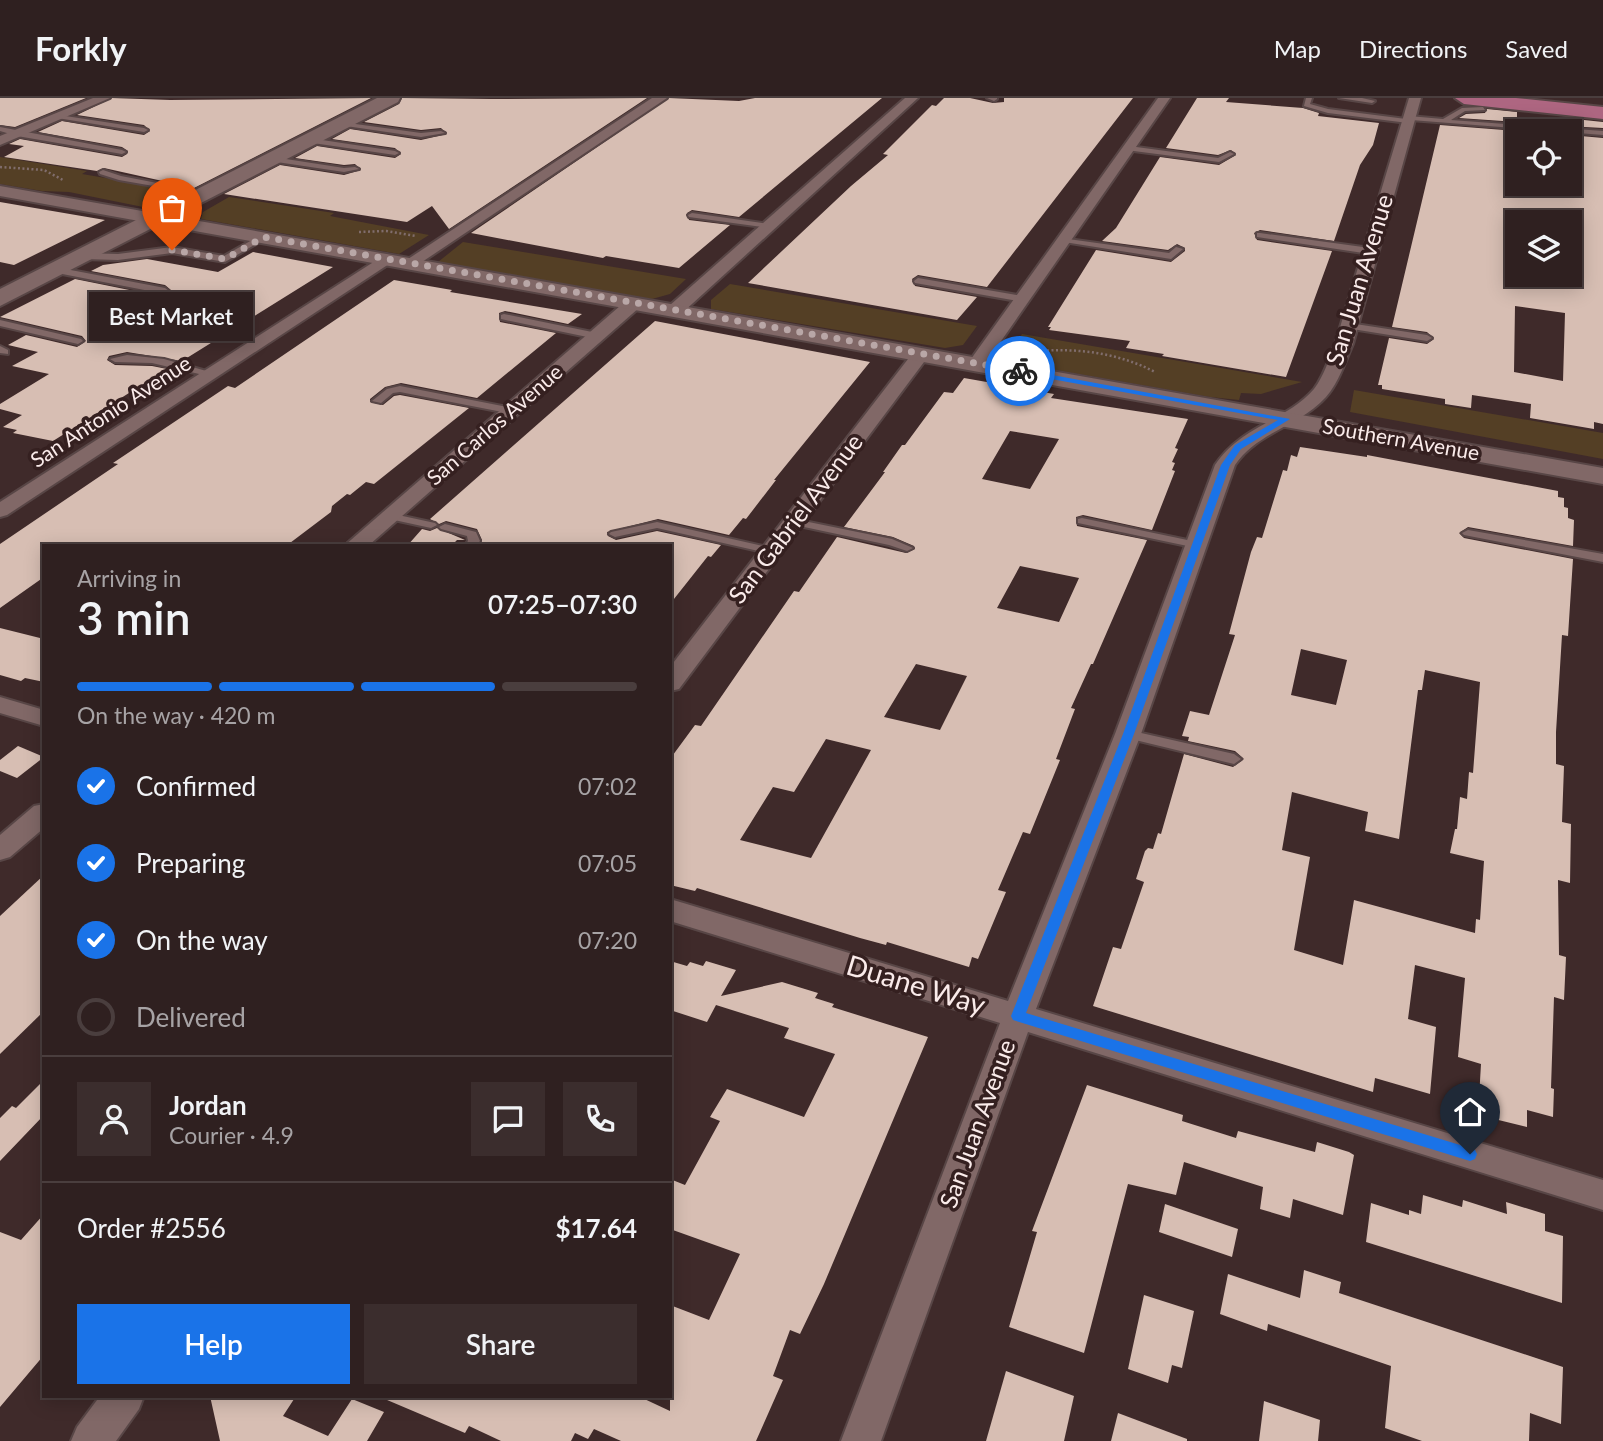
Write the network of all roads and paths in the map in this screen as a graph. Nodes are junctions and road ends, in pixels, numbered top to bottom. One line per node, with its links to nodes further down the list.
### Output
1 (104, 98): 15 (street)
2 (391, 98): 18 (main road)
3 (661, 98): 45 (street)
4 (912, 98): 37 (street)
5 (1164, 98): 26 (street)
6 (1309, 98): 16 (lane)
7 (1342, 98): 11 (lane)
8 (1415, 98): 16 (street, San Juan Avenue)
9 (1464, 98): 14 (main road)
10 (1536, 98): 12 (main road)
11 (1372, 101)
12 (1603, 106)
13 (1483, 109): 17 (lane)
14 (1603, 113)
15 (59, 117): 20 (lane); 21 (street)
16 (1409, 120): 17 (lane); 42 (street, San Juan Avenue)
17 (1443, 122): 23 (lane)
18 (341, 124): 22 (lane); 24 (main road)
19 (0, 129): 21 (lane)
20 (144, 130)
21 (18, 133): 25 (street); 27 (lane)
22 (441, 133)
23 (1603, 133)
24 (309, 140): 28 (lane); 30 (main road)
25 (0, 141)
26 (1129, 148): 29 (lane); 40 (street)
27 (122, 152)
28 (395, 153)
29 (1230, 154)
30 (273, 159): 31 (lane); 34 (main road)
31 (355, 169)
32 (103, 172): 34 (lane)
33 (0, 191): 36 (street, Southern Avenue)
34 (205, 193): 36 (main road)
35 (692, 215): 37 (lane)
36 (155, 219): 39 (street, Southern Avenue); 43 (main road)
37 (770, 226): 52 (street)
38 (1260, 235): 42 (lane)
39 (264, 237): 43 (lane); 44 (street, Southern Avenue)
40 (1064, 240): 41 (lane); 50 (street)
41 (1179, 250)
42 (1370, 251): 55 (street, San Juan Avenue)
43 (83, 256): 46 (main road)
44 (386, 259): 45 (street, Southern Avenue); 62 (street, San Antonio Avenue)
45 (410, 263): 51 (street, Southern Avenue)
46 (55, 270): 48 (lane); 49 (main road)
47 (918, 281): 50 (lane)
48 (165, 291)
49 (0, 299)
50 (1023, 299): 61 (street)
51 (634, 303): 52 (street, Southern Avenue); 56 (street, San Carlos Avenue)
52 (676, 310): 59 (street, Southern Avenue)
53 (504, 317): 56 (lane)
54 (0, 323): 58 (lane)
55 (1349, 326): 57 (lane); 65 (street, San Juan Avenue)
56 (597, 336): 64 (street, San Carlos Avenue)
57 (1427, 338)
58 (78, 341)
59 (921, 354): 61 (street, Southern Avenue); 70 (street, San Gabriel Avenue)
60 (116, 359): 62 (lane)
61 (976, 363): 65 (street, Southern Avenue)
62 (212, 374): 67 (street, San Antonio Avenue)
63 (377, 401): 64 (lane)
64 (513, 411): 68 (street, San Carlos Avenue)
65 (1286, 419): 66 (street, Southern Avenue); 77 (street, San Juan Avenue)
66 (1603, 476)
67 (0, 511)
68 (390, 516): 71 (lane); 75 (street, San Carlos Avenue)
69 (1082, 521): 77 (lane)
70 (794, 522): 78 (lane); 79 (street, San Gabriel Avenue)
71 (431, 525)
72 (445, 527): 76 (lane)
73 (1468, 533): 80 (lane)
74 (615, 534): 79 (lane)
75 (357, 544)
76 (472, 544)
77 (1197, 545): 84 (street, San Juan Avenue)
78 (907, 548)
79 (772, 551): 81 (street, San Gabriel Avenue)
80 (1603, 558)
81 (672, 681)
82 (0, 705): 83 (street)
83 (42, 717)
84 (1128, 734): 85 (lane); 89 (street, San Juan Avenue)
85 (1234, 759)
86 (42, 815): 87 (street)
87 (0, 850)
88 (672, 911): 89 (street, Duane Way)
89 (1018, 1016): 90 (street, Duane Way); 93 (street, San Juan Avenue)
90 (1603, 1195)
91 (123, 1398): 92 (street)
92 (91, 1441)
93 (860, 1441)

